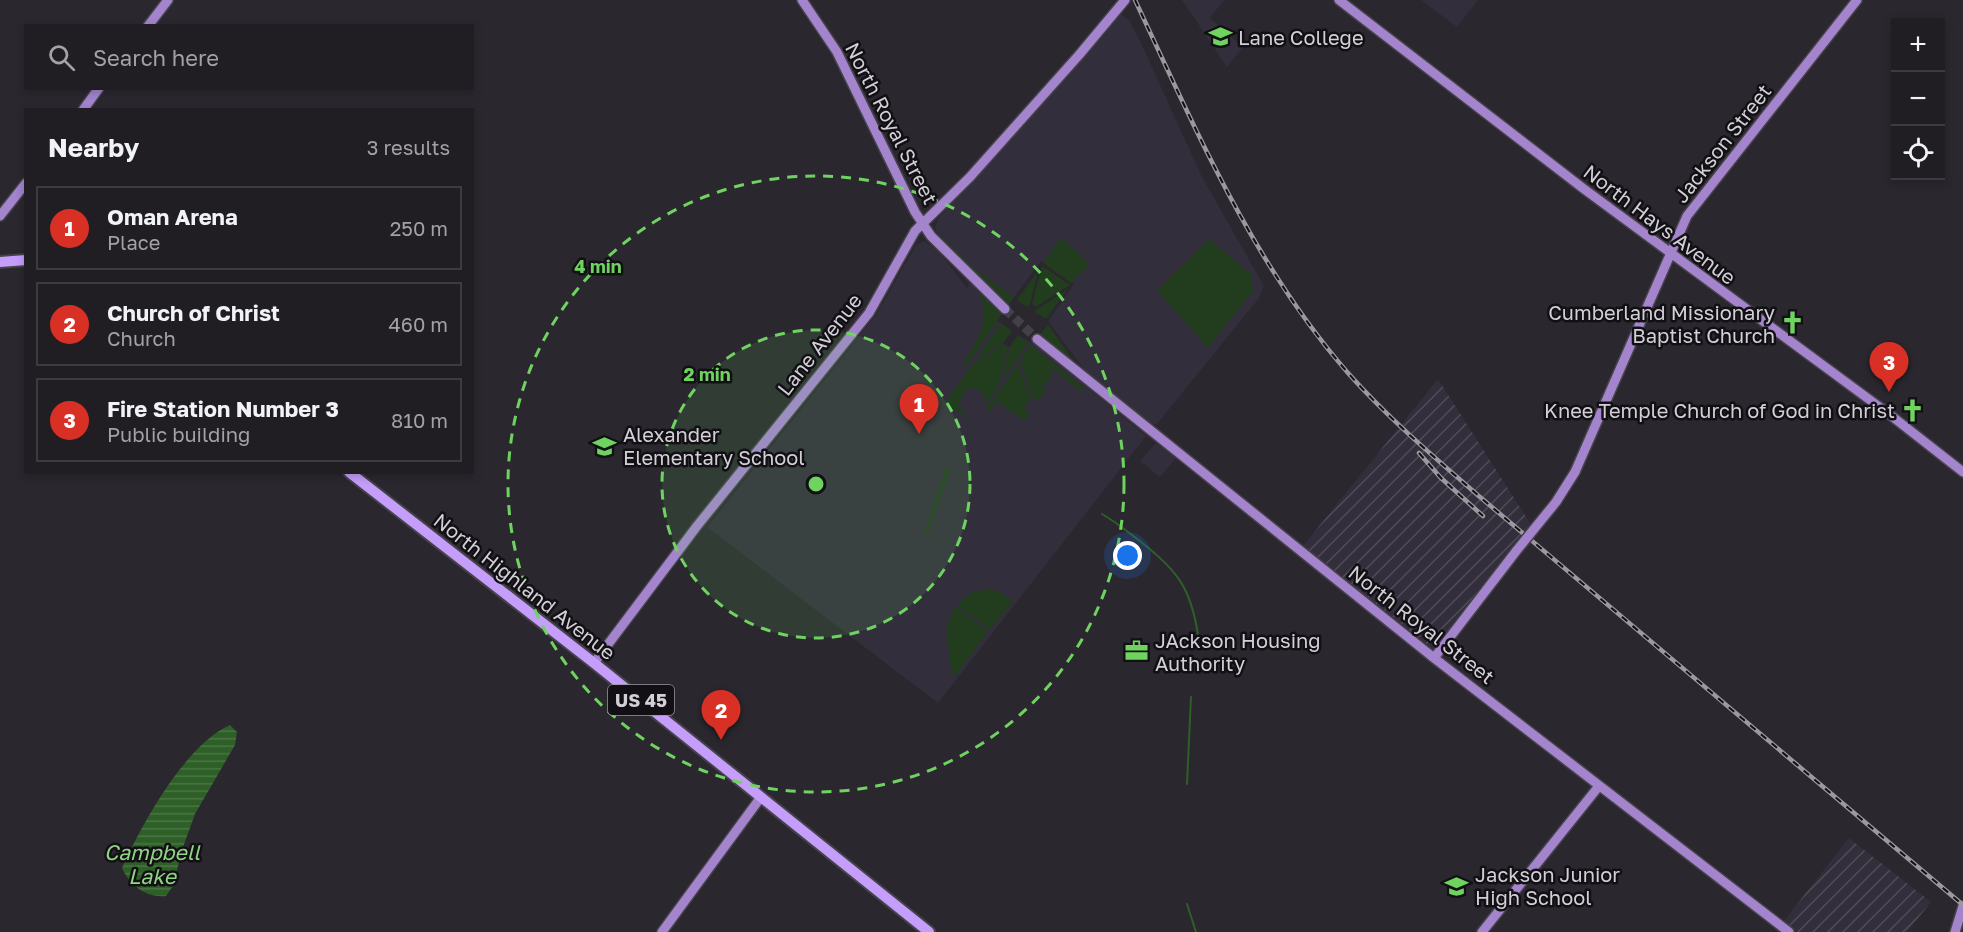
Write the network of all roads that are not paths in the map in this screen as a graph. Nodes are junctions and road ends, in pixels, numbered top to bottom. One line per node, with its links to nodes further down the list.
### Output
1 (168, 0): 6 (street)
2 (802, 0): 11 (street, North Royal Street)
3 (1125, 0): 11 (street, Lane Avenue)
4 (1339, 0): 12 (street, North Hays Avenue)
5 (1857, 0): 12 (street, Jackson Street)
6 (150, 24)
7 (98, 90): 8 (street)
8 (84, 108)
9 (24, 186): 10 (street)
10 (0, 216)
11 (923, 223): 15 (street, North Royal Street); 20 (street, Lane Avenue)
12 (1671, 254): 17 (street, North Hays Avenue); 19 (street, Jackson Street, bridge)
13 (24, 260): 14 (main road)
14 (0, 262)
15 (1005, 309)
16 (1037, 339): 19 (street, North Royal Street)
17 (1963, 472)
18 (352, 474): 20 (main road, North Highland Avenue / US 45)
19 (1434, 658): 21 (street, North Royal Street)
20 (594, 663): 22 (main road, North Highland Avenue / US 45)
21 (1599, 786): 26 (street); 27 (street, North Royal Street)
22 (761, 797): 24 (street); 25 (main road, North Highland Avenue / US 45)
23 (1963, 906): 28 (street)
24 (662, 932)
25 (929, 932)
26 (1482, 932)
27 (1790, 932)
28 (1955, 932)

